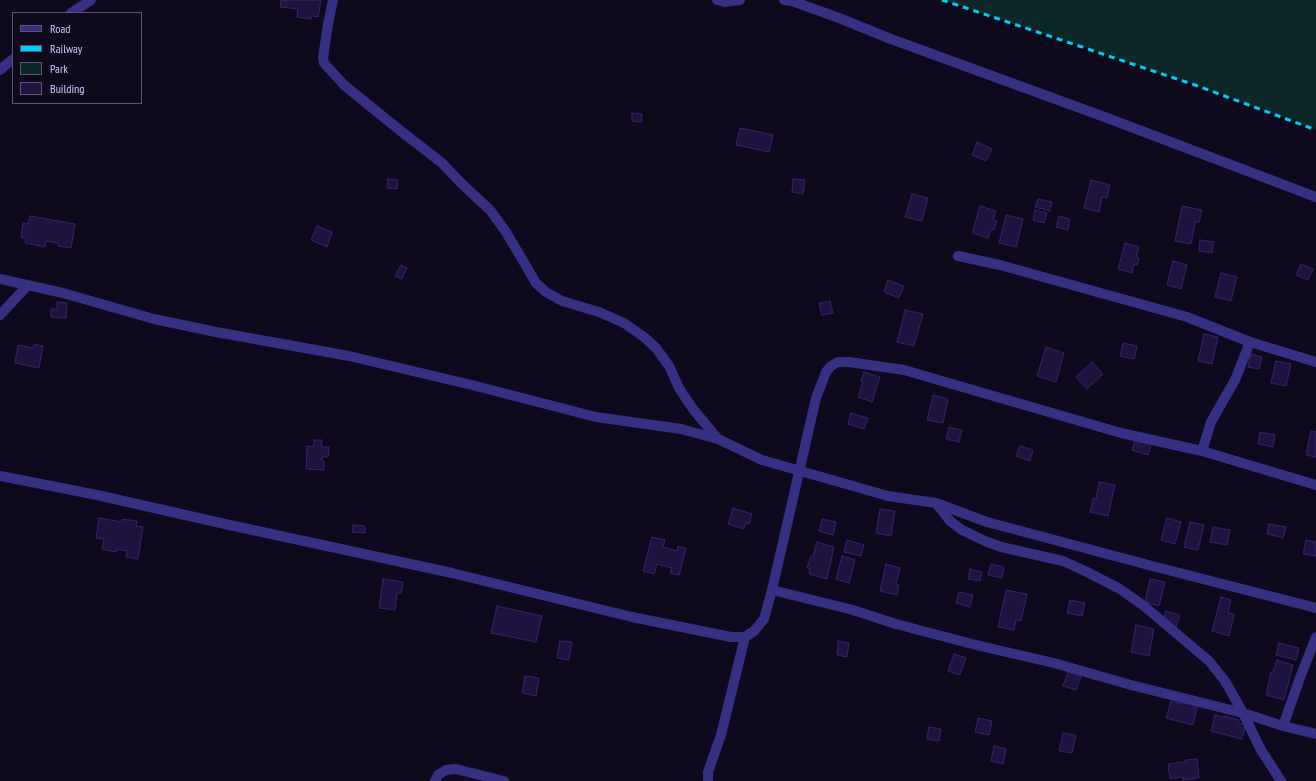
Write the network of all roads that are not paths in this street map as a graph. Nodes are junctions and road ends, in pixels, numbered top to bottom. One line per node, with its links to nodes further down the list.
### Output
1 (90, 0): 6 (street)
2 (333, 0): 16 (street)
3 (717, 0): 4 (street)
4 (740, 0)
5 (784, 0): 9 (street)
6 (72, 12)
7 (12, 60): 8 (street)
8 (0, 70)
9 (1316, 197)
10 (958, 256): 14 (street)
11 (0, 279): 12 (street)
12 (28, 286): 13 (street); 16 (street)
13 (0, 315)
14 (1250, 342): 15 (street); 17 (street)
15 (1316, 362)
16 (718, 439): 18 (street)
17 (1202, 451): 18 (street); 20 (street)
18 (800, 470): 21 (street); 22 (street)
19 (0, 476): 24 (street)
20 (1316, 485)
21 (936, 503): 23 (street); 26 (street)
22 (772, 590): 24 (street); 26 (street)
23 (1316, 608)
24 (745, 637): 31 (street)
25 (1316, 637): 27 (street)
26 (1243, 713): 27 (street); 32 (street)
27 (1283, 726): 28 (street)
28 (1316, 734)
29 (434, 781): 30 (street)
30 (504, 781)
31 (708, 781)
32 (1281, 781)

